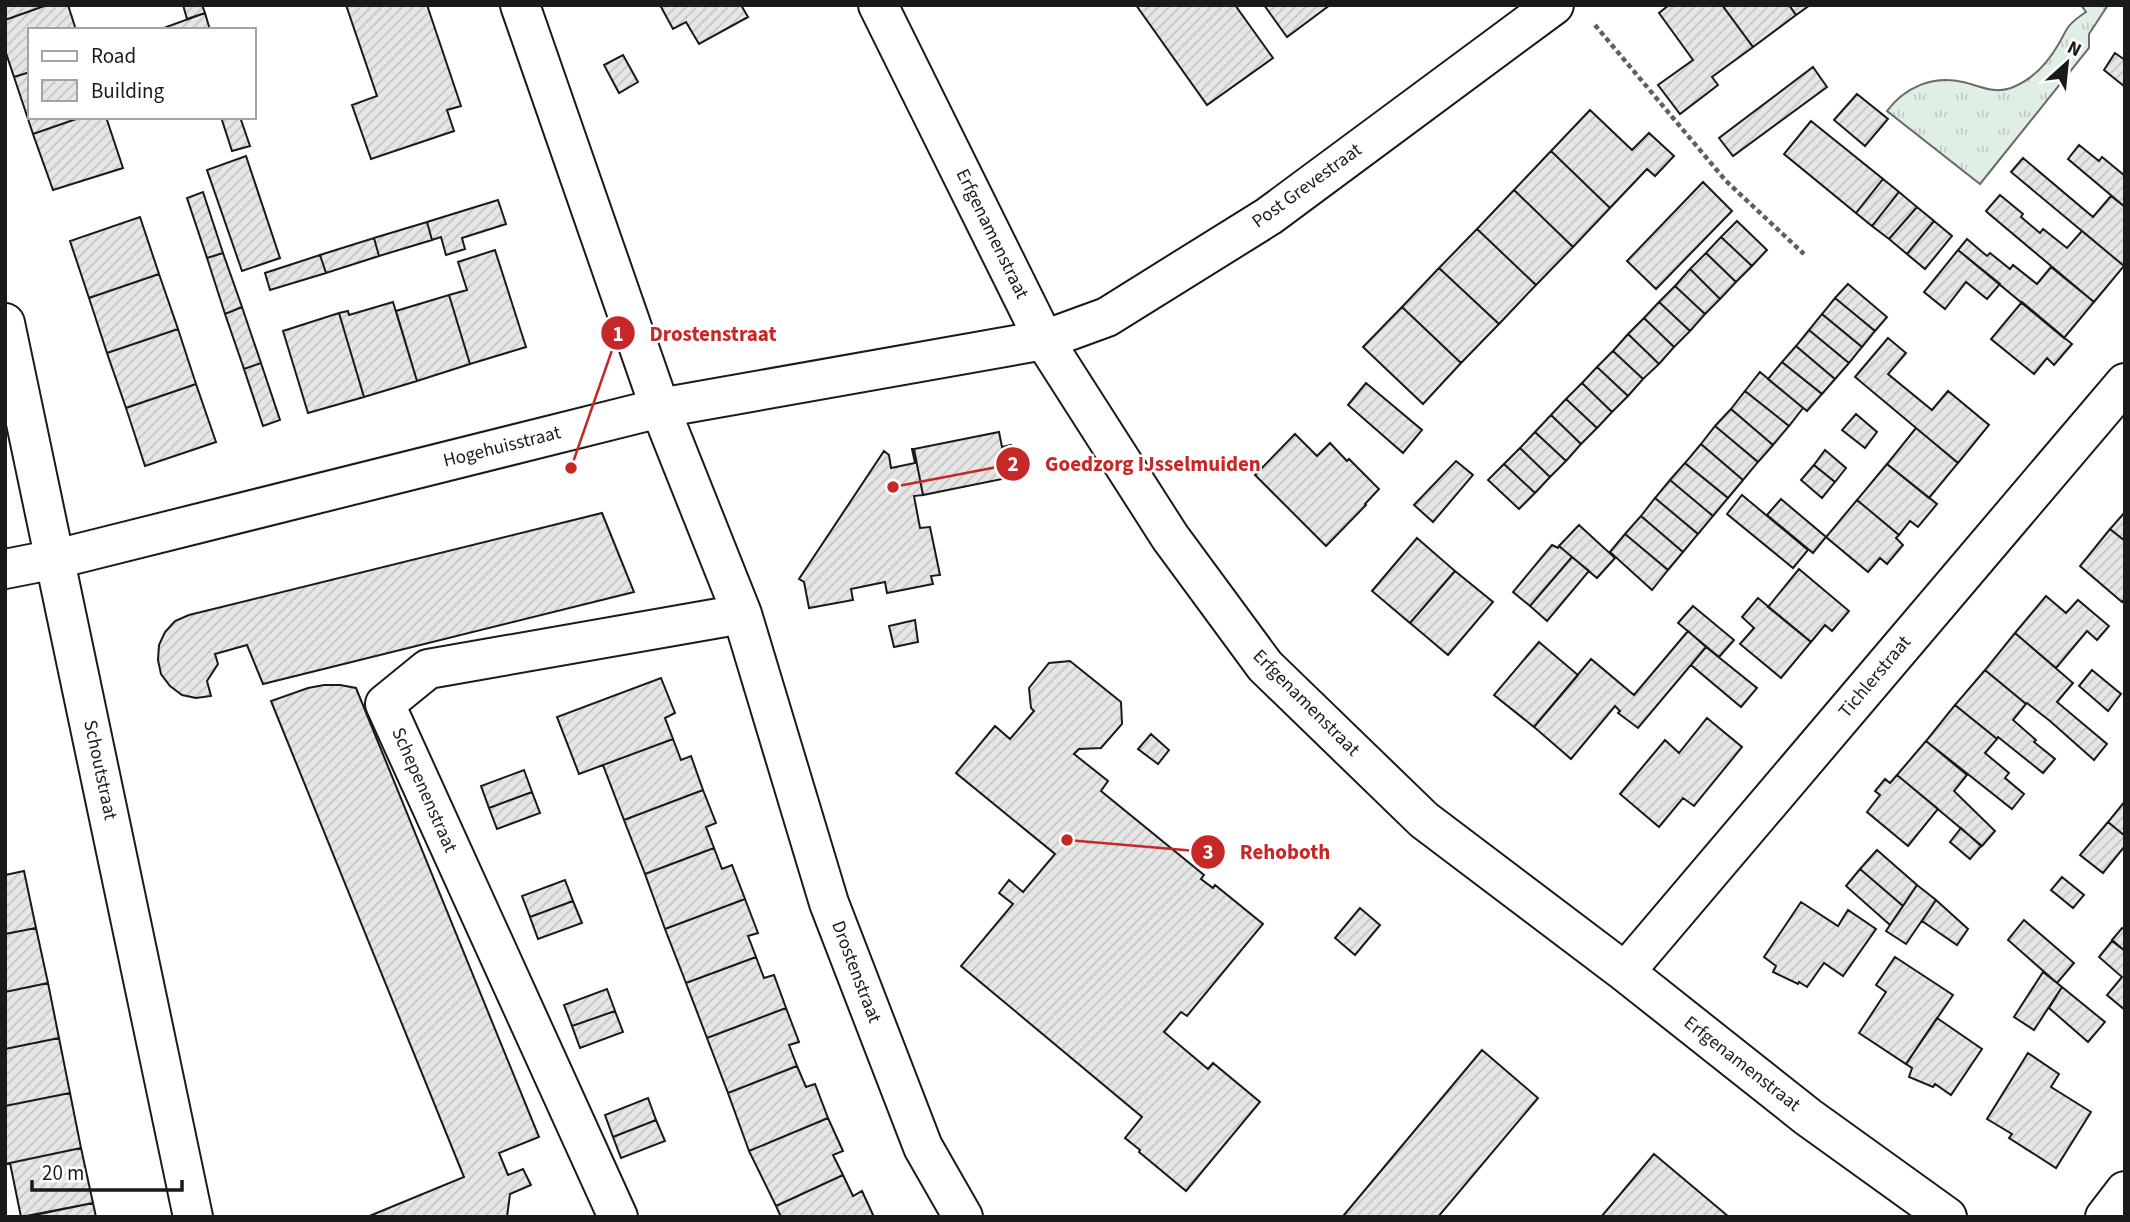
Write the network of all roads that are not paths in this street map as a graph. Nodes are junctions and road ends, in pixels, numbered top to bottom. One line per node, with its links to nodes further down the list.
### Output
1 (520, 5): 7 (street, Drostenstraat)
2 (878, 5): 5 (street, Erfgenamenstraat)
3 (1571, 10): 5 (street, Post Grevestraat)
4 (5, 323): 8 (street, Schoutstraat)
5 (1044, 340): 7 (street, Hogehuisstraat); 11 (street, Erfgenamenstraat)
6 (2125, 383): 11 (street, Tichlerstraat)
7 (660, 408): 8 (street, Hogehuisstraat); 10 (street, Drostenstraat)
8 (56, 559): 9 (street, Hogehuisstraat); 13 (street, Schoutstraat)
9 (5, 569)
10 (742, 614): 14 (street, Schepenenstraat); 15 (street, Drostenstraat)
11 (1625, 972): 16 (street, Erfgenamenstraat)
12 (2125, 1191): 17 (street)
13 (192, 1217)
14 (618, 1217)
15 (963, 1217)
16 (1947, 1217)
17 (2105, 1217)

